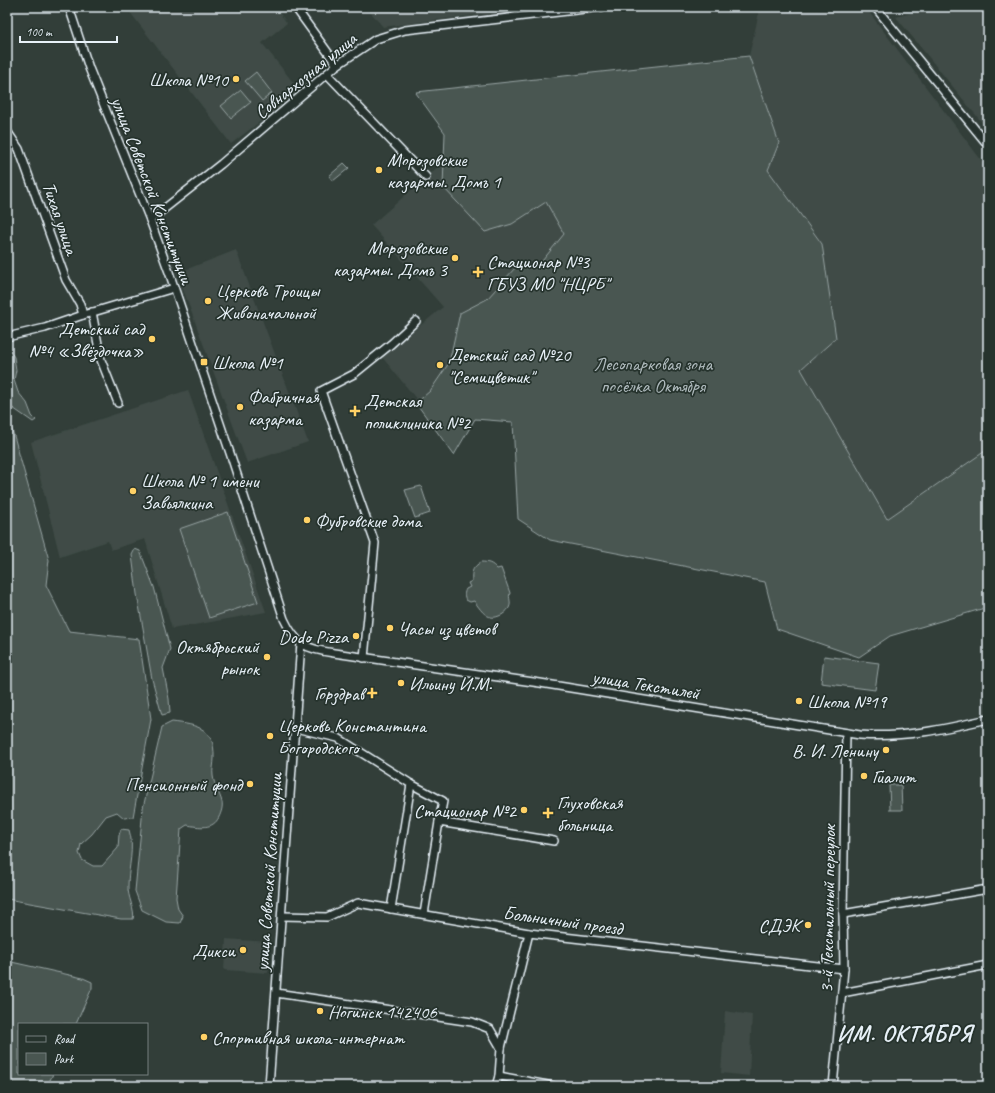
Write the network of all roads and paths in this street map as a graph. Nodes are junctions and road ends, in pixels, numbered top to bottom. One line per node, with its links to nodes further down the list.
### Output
1 (69, 7): 10 (street, улица Советской Конституции)
2 (295, 7): 5 (street)
3 (602, 7): 5 (street, Совнархозная улица)
4 (875, 7): 8 (street)
5 (337, 65): 6 (street, Совнархозная улица)
6 (327, 74): 9 (street); 10 (street, Совнархозная улица)
7 (7, 131): 13 (street, Тихая улица)
8 (988, 145)
9 (426, 177)
10 (150, 220): 11 (street, улица Советской Конституции)
11 (174, 288): 12 (street); 17 (street, улица Советской Конституции)
12 (92, 312): 13 (street); 16 (street)
13 (83, 315): 15 (street)
14 (416, 321): 18 (street)
15 (7, 337)
16 (118, 404)
17 (301, 643): 18 (street, улица Текстилей); 20 (street, улица Советской Конституции)
18 (364, 658): 21 (street, улица Текстилей)
19 (988, 719): 21 (street, улица Текстилей)
20 (295, 728): 22 (street); 29 (street, улица Советской Конституции)
21 (846, 733): 28 (street, 3-й Текстильный переулок)
22 (411, 784): 23 (street); 26 (street)
23 (439, 822): 24 (street); 27 (street)
24 (554, 841)
25 (988, 889): 28 (street)
26 (391, 909): 27 (street, Больничный проезд); 29 (street, Больничный проезд)
27 (424, 914): 30 (street, Больничный проезд)
28 (843, 914): 32 (street, 3-й Текстильный переулок)
29 (282, 916): 33 (street, улица Советской Конституции)
30 (529, 933): 32 (street, Больничный проезд); 35 (street)
31 (988, 965): 34 (street)
32 (844, 969): 34 (street, 3-й Текстильный переулок)
33 (276, 993): 35 (street); 37 (street, улица Советской Конституции)
34 (842, 993): 40 (street, 3-й Текстильный переулок)
35 (501, 1048): 36 (street)
36 (499, 1076): 38 (street); 39 (street)
37 (269, 1086)
38 (496, 1086)
39 (552, 1086)
40 (833, 1086)

